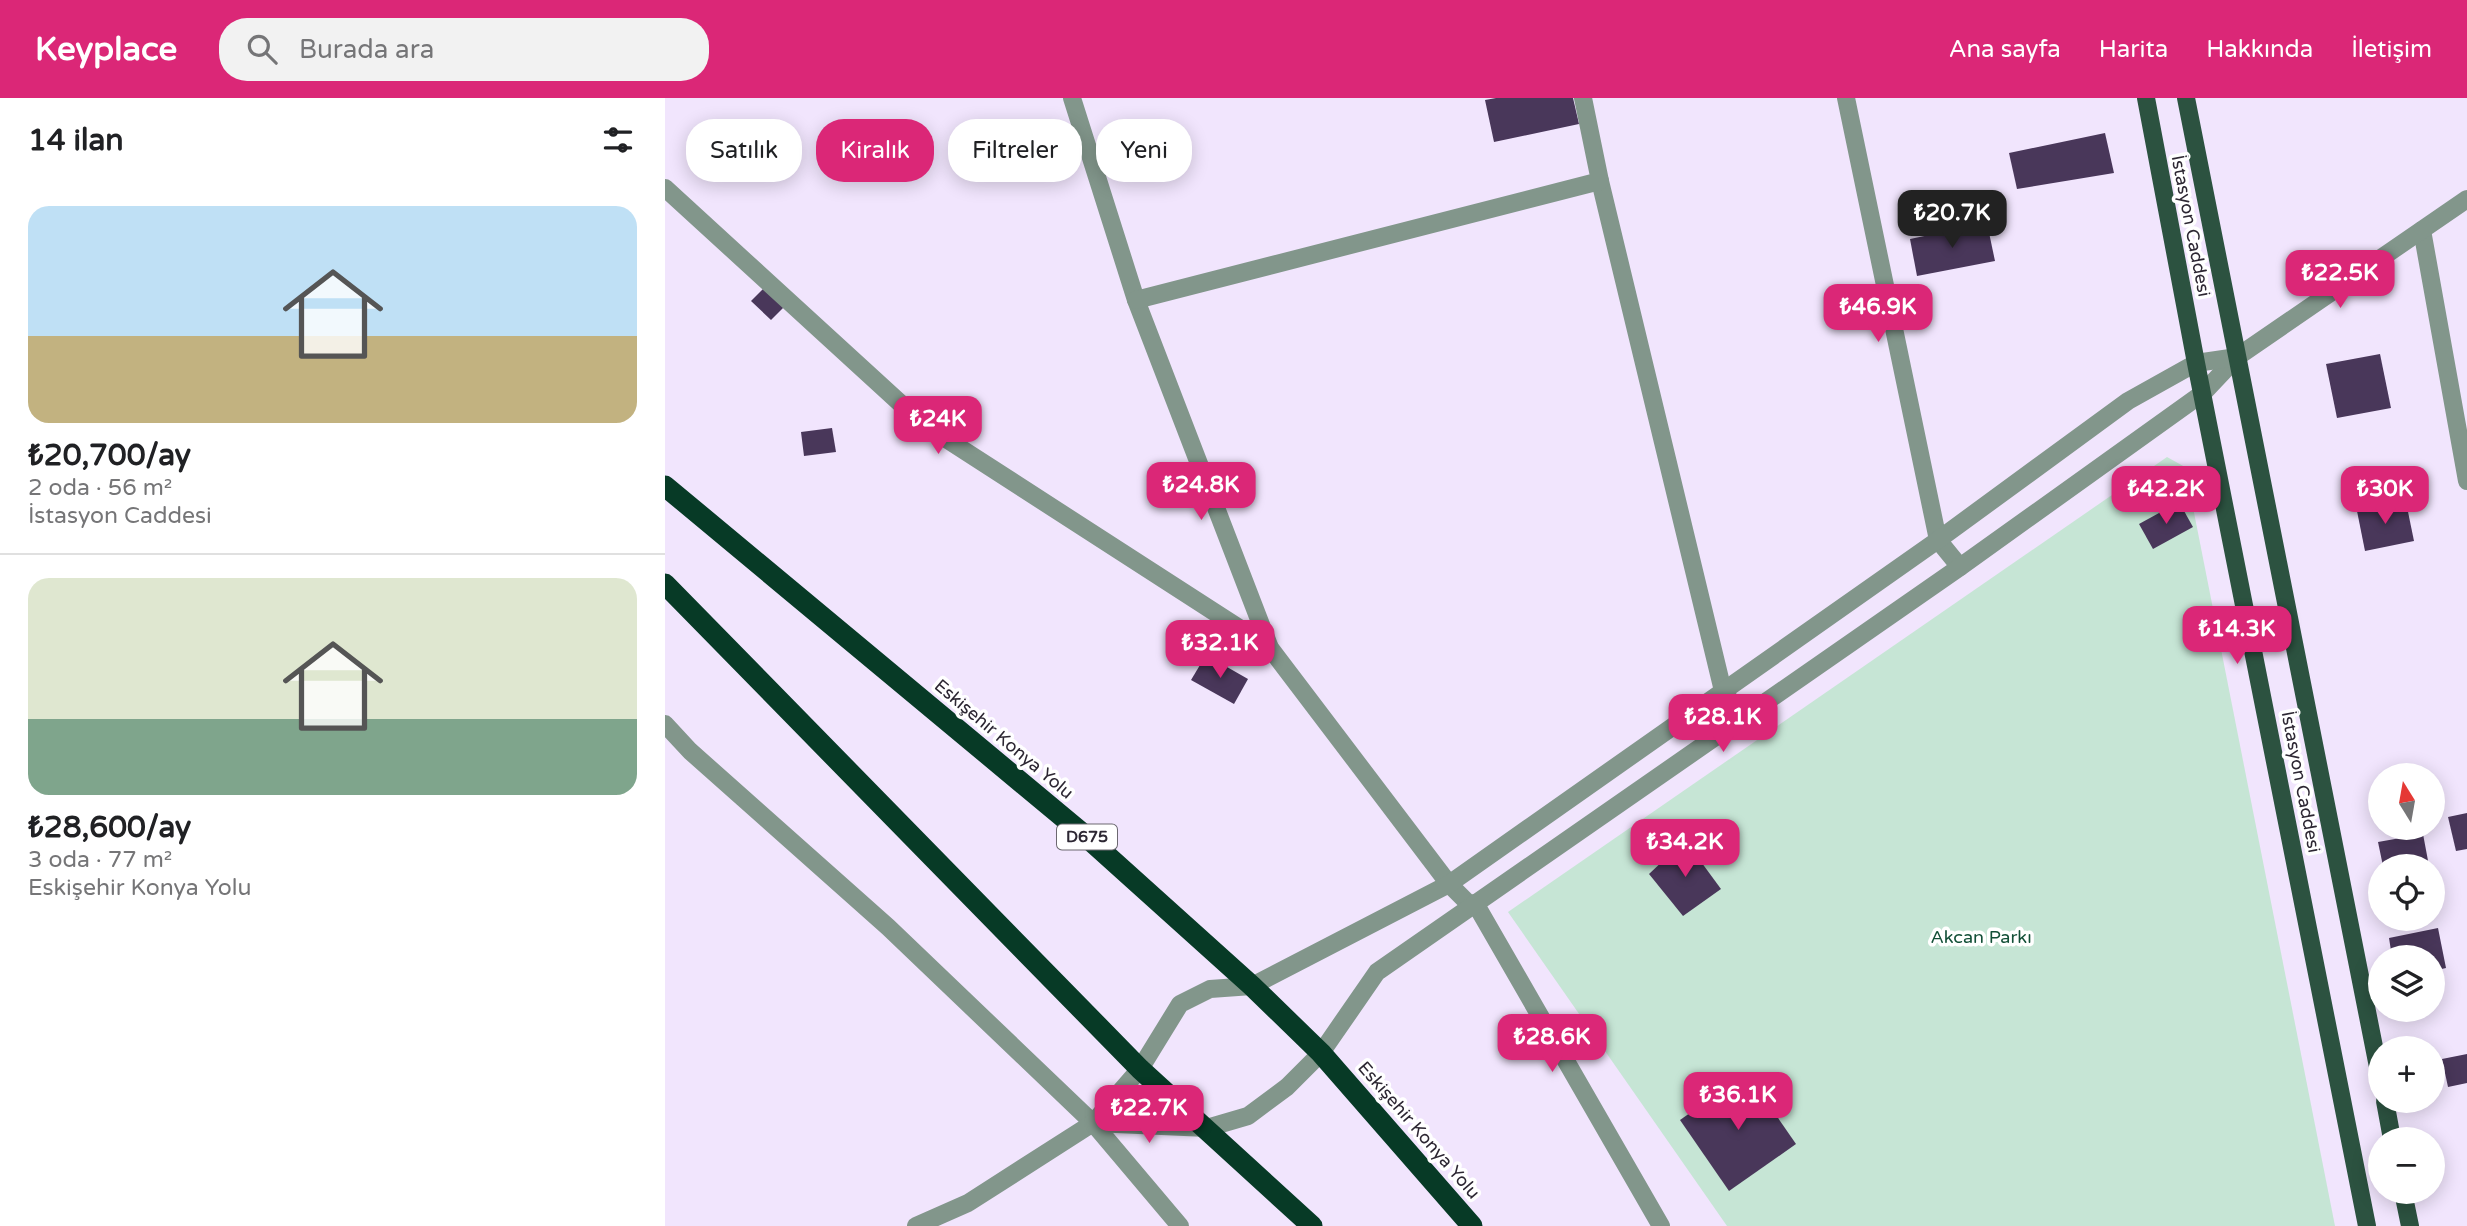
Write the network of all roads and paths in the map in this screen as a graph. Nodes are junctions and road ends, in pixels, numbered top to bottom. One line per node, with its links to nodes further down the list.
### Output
1 (1072, 98): 10 (street)
2 (1583, 98): 6 (street)
3 (1846, 98): 16 (street)
4 (2146, 98): 12 (main road, İstasyon Caddesi)
5 (2186, 98): 11 (main road)
6 (1600, 181): 10 (street); 20 (street)
7 (665, 188): 19 (street)
8 (2467, 199): 9 (street)
9 (2422, 230): 11 (street); 14 (street)
10 (1136, 300): 19 (street)
11 (2237, 357): 12 (street); 13 (street); 26 (main road)
12 (2196, 363): 13 (main road, İstasyon Caddesi); 16 (street)
13 (2203, 393): 17 (street); 37 (main road, İstasyon Caddesi)
14 (2467, 481)
15 (665, 486): 25 (highway, Eskişehir Konya Yolu / D675)
16 (1938, 540): 17 (street); 20 (street)
17 (1960, 567): 21 (street)
18 (665, 584): 28 (highway)
19 (1270, 648): 23 (street)
20 (1723, 691): 21 (street); 23 (street)
21 (1743, 717): 24 (street)
22 (665, 724): 29 (street)
23 (1449, 884): 24 (street); 25 (street)
24 (1473, 905): 27 (street); 36 (street)
25 (1252, 986): 27 (highway, Eskişehir Konya Yolu / D675); 28 (street)
26 (2372, 1036)
27 (1321, 1053): 30 (street); 35 (highway, Eskişehir Konya Yolu / D675)
28 (1140, 1069): 29 (street); 30 (highway)
29 (1093, 1123): 30 (street); 32 (street); 33 (street)
30 (1207, 1128): 34 (highway)
31 (2405, 1204): 38 (main road)
32 (916, 1226)
33 (1180, 1226)
34 (1312, 1226)
35 (1472, 1226)
36 (1661, 1226)
37 (2367, 1226)
38 (2410, 1226)

